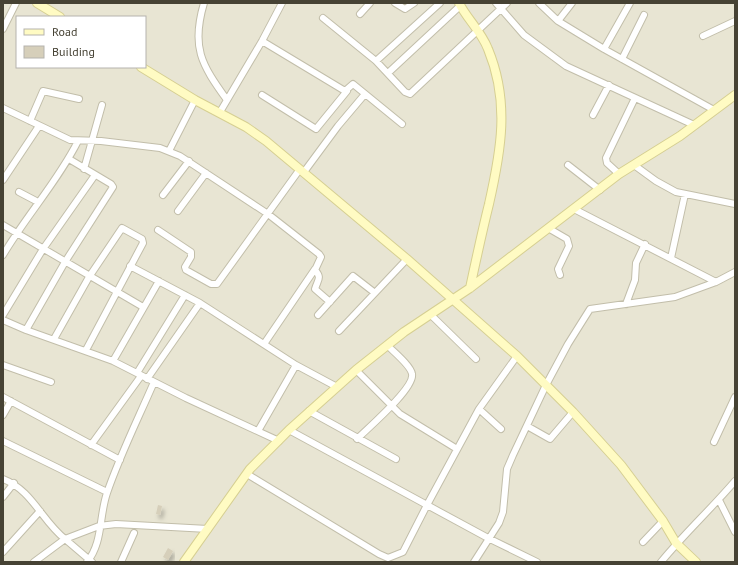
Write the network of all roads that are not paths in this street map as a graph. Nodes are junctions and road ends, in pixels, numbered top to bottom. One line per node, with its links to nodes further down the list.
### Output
1 (16, 3): 22 (street)
2 (37, 3): 17 (street)
3 (204, 3): 39 (street)
4 (282, 3): 25 (street)
5 (370, 3): 16 (street)
6 (396, 3): 7 (street)
7 (414, 3)
8 (440, 3): 28 (street)
9 (496, 3): 15 (street)
10 (507, 3): 15 (street)
11 (539, 3): 20 (street)
12 (572, 3): 20 (street)
13 (630, 3): 26 (street)
14 (459, 4): 23 (street); 30 (street)
15 (501, 10): 23 (street); 31 (street)
16 (360, 14)
17 (58, 16)
18 (644, 16): 27 (street)
19 (323, 18): 28 (street)
20 (558, 21): 26 (street)
21 (735, 21): 24 (street)
22 (3, 28)
23 (479, 30): 30 (street); 88 (street)
24 (703, 36)
25 (262, 41): 32 (street); 39 (street)
26 (604, 49): 27 (street)
27 (622, 59): 42 (street)
28 (376, 61): 30 (street)
29 (143, 68): 38 (street)
30 (388, 73)
31 (609, 85): 36 (street); 44 (street)
32 (347, 91): 33 (street); 34 (street)
33 (365, 94): 46 (street); 57 (street)
34 (262, 95)
35 (735, 95): 42 (street)
36 (635, 98): 47 (street); 59 (street)
37 (79, 99): 45 (street)
38 (194, 100): 43 (street); 51 (street)
39 (227, 100): 43 (street)
40 (102, 105): 50 (street)
41 (3, 108): 45 (street)
42 (714, 110): 47 (street)
43 (220, 112): 57 (street)
44 (592, 115)
45 (30, 121): 48 (street)
46 (402, 124)
47 (694, 125): 55 (street)
48 (40, 126): 49 (street); 61 (street)
49 (78, 141): 50 (street); 52 (street)
50 (90, 141): 51 (street); 56 (street)
51 (169, 151): 53 (street)
52 (69, 159): 56 (street); 66 (street)
53 (189, 161): 58 (street); 65 (street)
54 (568, 165): 62 (street)
55 (634, 165): 59 (street); 64 (street)
56 (84, 169): 60 (street)
57 (302, 171): 70 (street); 79 (street)
58 (206, 173): 69 (street); 70 (street)
59 (619, 174): 62 (street)
60 (95, 175): 76 (street); 80 (street)
61 (4, 177)
62 (600, 190): 68 (street)
63 (19, 192): 66 (street)
64 (685, 194): 67 (street); 78 (street)
65 (163, 196)
66 (38, 202): 74 (street)
67 (735, 204)
68 (574, 209): 72 (street); 75 (street)
69 (178, 211)
70 (268, 214): 73 (street); 82 (street)
71 (3, 226): 74 (street)
72 (548, 228): 84 (street); 88 (street)
73 (158, 230)
74 (16, 234): 76 (street); 77 (street)
75 (645, 244): 78 (street); 95 (street)
76 (43, 249): 80 (street); 97 (street)
77 (3, 254)
78 (671, 258): 87 (street)
79 (407, 259): 90 (street); 92 (street)
80 (65, 262): 85 (street); 101 (street)
81 (130, 266): 85 (street); 86 (street); 89 (street)
82 (315, 269): 93 (street); 104 (street)
83 (735, 272): 87 (street)
84 (560, 275)
85 (89, 277): 89 (street); 103 (street)
86 (159, 282): 91 (street); 96 (street)
87 (716, 282): 95 (street)
88 (470, 288): 92 (street)
89 (117, 291): 96 (street); 106 (street)
90 (375, 293): 93 (street); 102 (street)
91 (185, 295): 94 (street); 113 (street)
92 (452, 299): 99 (street); 107 (street)
93 (330, 302): 98 (street)
94 (200, 303): 104 (street); 113 (street)
95 (626, 304): 116 (street)
96 (143, 307): 109 (street)
97 (3, 315)
98 (318, 315)
99 (431, 315): 105 (street); 108 (street)
100 (3, 320): 101 (street)
101 (26, 330): 103 (street)
102 (339, 331)
103 (54, 339): 106 (street)
104 (264, 344): 111 (street)
105 (388, 346): 112 (street); 121 (street)
106 (86, 350): 109 (street)
107 (517, 356): 116 (street); 122 (street)
108 (476, 359)
109 (113, 361): 113 (street)
110 (3, 365): 114 (street)
111 (296, 365): 117 (street); 129 (street)
112 (356, 370): 117 (street); 121 (street)
113 (142, 376): 115 (street); 134 (street)
114 (51, 382)
115 (154, 382): 129 (street); 137 (street)
116 (546, 385): 124 (street); 126 (street)
117 (337, 387): 123 (street)
118 (735, 397): 133 (street)
119 (3, 398): 120 (street)
120 (11, 401): 125 (street); 134 (street)
121 (391, 406): 130 (street); 135 (street)
122 (479, 409): 127 (street); 135 (street)
123 (309, 411): 128 (street); 130 (street)
124 (573, 412): 126 (street); 147 (street)
125 (3, 415)
126 (527, 426): 152 (street)
127 (501, 429)
128 (289, 430): 132 (street); 145 (street)
129 (258, 431): 132 (street)
130 (357, 439): 136 (street)
131 (3, 441): 142 (street)
132 (279, 441): 138 (street)
133 (714, 442)
134 (91, 445): 137 (street)
135 (458, 449): 145 (street)
136 (396, 459)
137 (120, 460): 142 (street)
138 (247, 474): 145 (street); 149 (street)
139 (3, 479): 141 (street)
140 (735, 481): 144 (street)
141 (14, 483): 143 (street); 146 (street)
142 (107, 492): 148 (street)
143 (3, 497)
144 (718, 500): 150 (street); 155 (street)
145 (428, 505): 152 (street)
146 (40, 511): 153 (street); 156 (street)
147 (663, 520): 154 (street); 155 (street)
148 (99, 526): 149 (street); 153 (street); 158 (street)
149 (208, 528): 161 (street)
150 (735, 532)
151 (134, 533): 160 (street)
152 (488, 538): 157 (street); 162 (street)
153 (65, 539): 158 (street); 159 (street)
154 (643, 542)
155 (676, 544): 164 (street); 165 (street)
156 (3, 552)
157 (526, 560): 163 (street)
158 (89, 561)
159 (34, 562)
160 (121, 562)
161 (184, 562)
162 (474, 562)
163 (536, 562)
164 (661, 562)
165 (696, 562)

